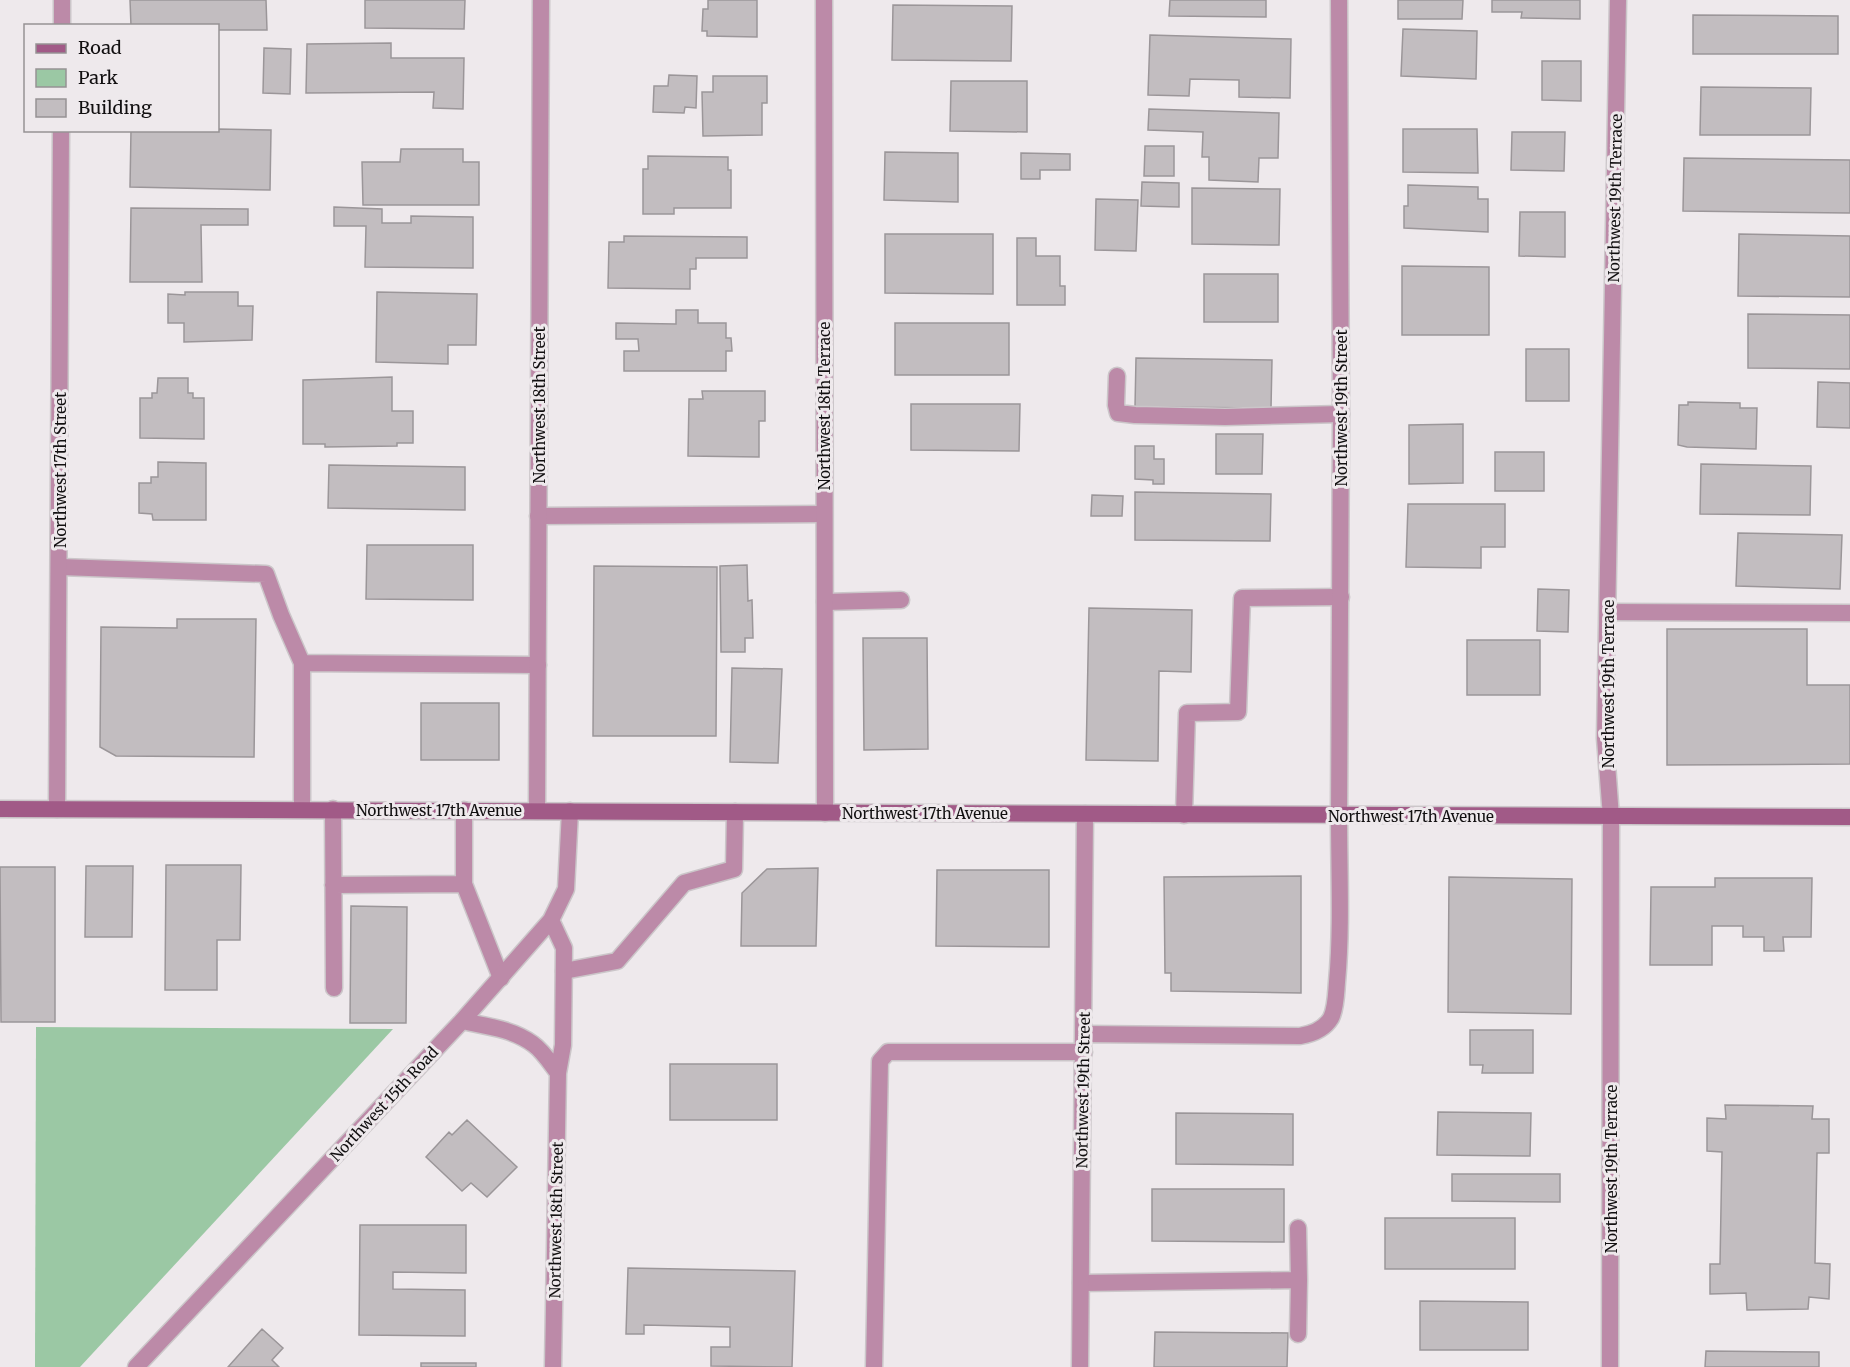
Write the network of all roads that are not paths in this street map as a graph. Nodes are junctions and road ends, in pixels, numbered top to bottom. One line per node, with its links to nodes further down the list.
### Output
1 (62, 0): 6 (street)
2 (541, 0): 11 (street, Northwest 18th Street)
3 (824, 0): 10 (street, Northwest 18th Terrace)
4 (1339, 0): 9 (street, Northwest 19th Street)
5 (1618, 0): 16 (street, Northwest 19th Terrace)
6 (62, 24)
7 (62, 132): 12 (street, Northwest 17th Street)
8 (1117, 376): 9 (street)
9 (1341, 414): 13 (street, Northwest 19th Street)
10 (825, 514): 11 (street); 15 (street, Northwest 18th Terrace)
11 (538, 516): 19 (street, Northwest 18th Street)
12 (60, 567): 18 (street); 21 (street, Northwest 17th Street)
13 (1341, 597): 30 (street); 31 (street, Northwest 19th Street)
14 (901, 600): 15 (street)
15 (825, 602): 28 (street, Northwest 18th Terrace)
16 (1608, 612): 17 (street); 32 (street, Northwest 19th Terrace)
17 (1850, 613)
18 (302, 663): 19 (street); 22 (street)
19 (537, 664): 25 (street, Northwest 18th Street)
20 (0, 809): 21 (main road, Northwest 17th Avenue)
21 (57, 809): 22 (main road, Northwest 17th Avenue)
22 (302, 809): 23 (main road, Northwest 17th Avenue)
23 (333, 809): 24 (main road, Northwest 17th Avenue); 35 (street)
24 (464, 810): 25 (main road, Northwest 17th Avenue); 34 (street)
25 (537, 811): 26 (main road, Northwest 17th Avenue)
26 (570, 811): 27 (main road, Northwest 17th Avenue); 36 (street, Northwest 15th Road)
27 (735, 812): 28 (main road, Northwest 17th Avenue); 37 (street)
28 (825, 813): 29 (main road, Northwest 17th Avenue)
29 (1085, 814): 30 (main road, Northwest 17th Avenue); 41 (street, Northwest 19th Street)
30 (1184, 815): 31 (main road, Northwest 17th Avenue)
31 (1339, 816): 32 (main road, Northwest 17th Avenue); 41 (street, Northwest 19th Street)
32 (1611, 817): 33 (main road, Northwest 17th Avenue); 52 (street, Northwest 19th Terrace)
33 (1850, 817)
34 (464, 884): 35 (street); 38 (street)
35 (333, 885): 39 (street)
36 (551, 920): 37 (street, Northwest 18th Street); 38 (street, Northwest 15th Road)
37 (564, 971): 43 (street, Northwest 18th Street)
38 (501, 978): 40 (street, Northwest 15th Road)
39 (333, 988)
40 (462, 1021): 43 (street); 48 (street, Northwest 15th Road)
41 (1084, 1034): 42 (street, Northwest 19th Street)
42 (1084, 1052): 46 (street, Northwest 19th Street); 50 (street)
43 (558, 1073): 49 (street, Northwest 18th Street)
44 (1298, 1228): 45 (street)
45 (1299, 1280): 46 (street); 47 (street)
46 (1081, 1283): 51 (street, Northwest 19th Street)
47 (1298, 1334)
48 (136, 1367)
49 (553, 1367)
50 (874, 1367)
51 (1080, 1367)
52 (1610, 1367)

